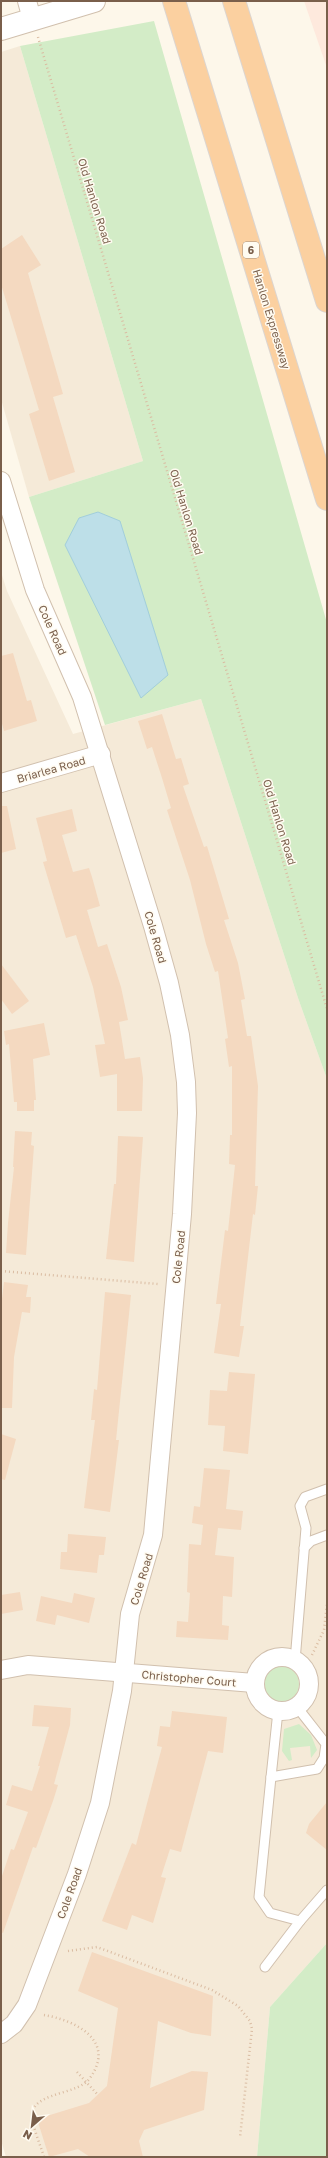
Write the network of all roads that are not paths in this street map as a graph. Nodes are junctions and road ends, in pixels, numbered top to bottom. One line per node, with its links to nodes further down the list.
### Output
1 (94, 1): 4 (street)
2 (174, 1): 8 (highway, Hanlon Expressway / 6)
3 (234, 1): 6 (highway)
4 (30, 10): 5 (street)
5 (1, 29)
6 (327, 301)
7 (1, 481): 9 (street, Cole Road)
8 (327, 499)
9 (101, 754): 10 (street, Briarlea Road); 16 (street, Cole Road)
10 (1, 783)
11 (327, 1489): 13 (lane)
12 (327, 1535): 13 (lane)
13 (304, 1548): 14 (lane)
14 (295, 1661): 17 (street); 18 (street)
15 (1, 1670): 16 (street, Christopher Court)
16 (125, 1672): 17 (street, Christopher Court); 24 (street, Cole Road)
17 (254, 1683): 19 (street)
18 (297, 1707): 19 (street); 20 (lane)
19 (278, 1711): 20 (lane)
20 (271, 1777): 22 (lane)
21 (327, 1890): 22 (lane)
22 (300, 1921): 23 (lane)
23 (265, 1968)
24 (1, 2034)

